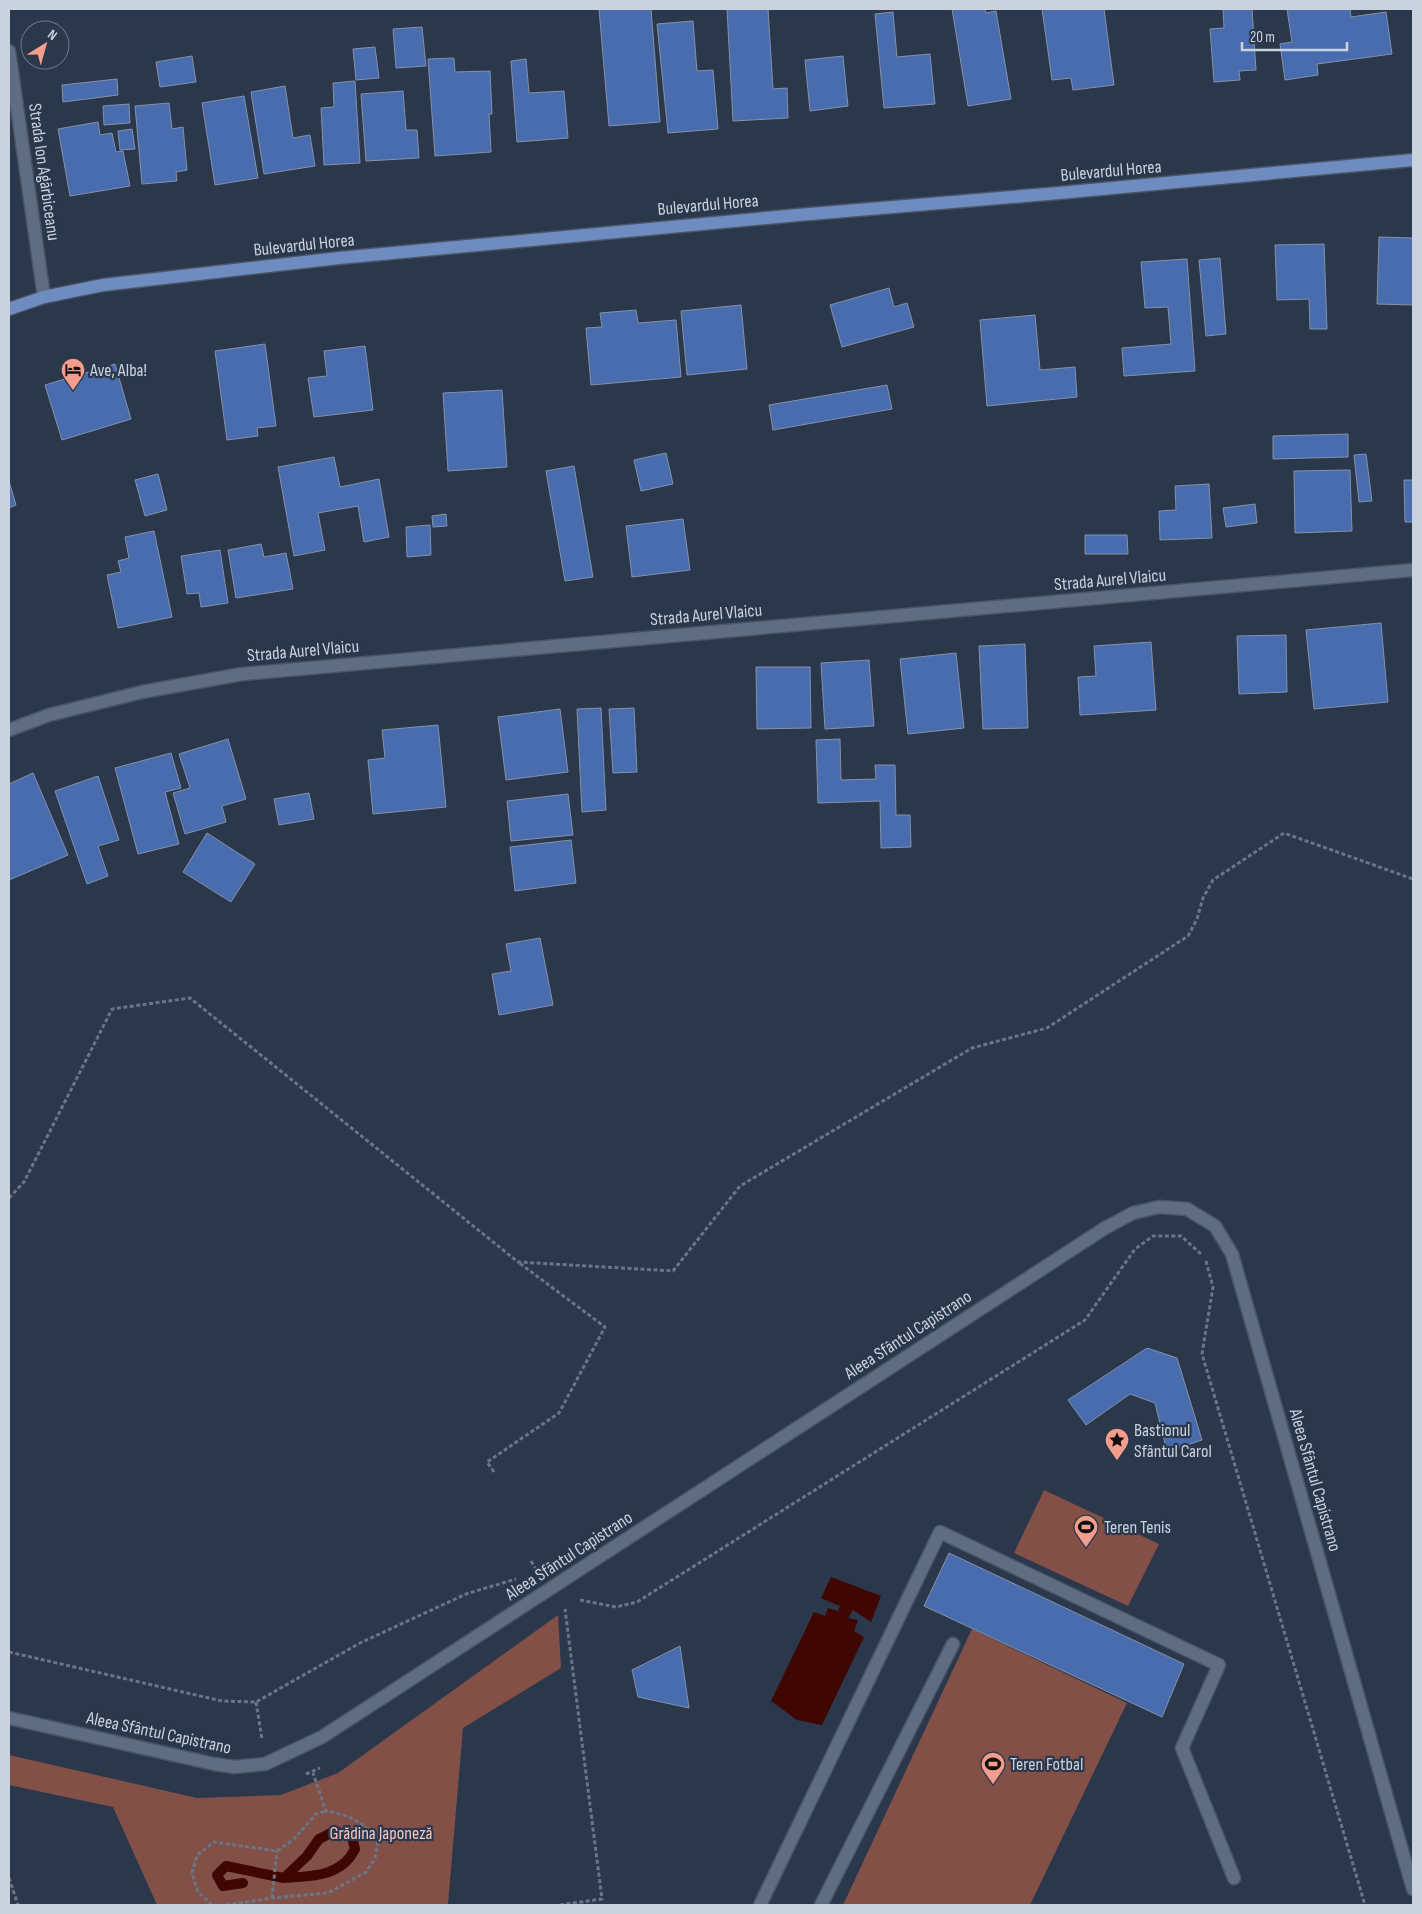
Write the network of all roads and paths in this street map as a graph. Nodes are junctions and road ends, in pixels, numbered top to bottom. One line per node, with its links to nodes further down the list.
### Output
1 (9, 51): 3 (street, Strada Ion Agârbiceanu)
2 (1413, 160): 3 (main road, Bulevardul Horea)
3 (44, 297): 4 (main road, Bulevardul Horea)
4 (9, 309)
5 (1413, 570): 6 (street, Strada Aurel Vlaicu)
6 (9, 730)
7 (1413, 879): 9 (path)
8 (9, 1198): 9 (path)
9 (518, 1262): 10 (path)
10 (494, 1472)
11 (551, 1588): 14 (path); 16 (street, Aleea Sfântul Capistrano); 22 (street, Aleea Sfântul Capistrano); 28 (path)
12 (953, 1644): 30 (street)
13 (9, 1652): 14 (path)
14 (256, 1702): 16 (path)
15 (9, 1718): 16 (street, Aleea Sfântul Capistrano)
16 (265, 1764)
17 (313, 1772): 18 (path)
18 (326, 1811): 19 (path); 23 (path)
19 (277, 1851): 23 (path); 26 (path)
20 (9, 1878): 25 (path)
21 (1234, 1878): 29 (street)
22 (1413, 1888)
23 (272, 1898): 24 (path)
24 (252, 1903): 27 (path)
25 (18, 1905)
26 (212, 1905)
27 (226, 1905)
28 (560, 1905)
29 (760, 1905)
30 (821, 1905)

